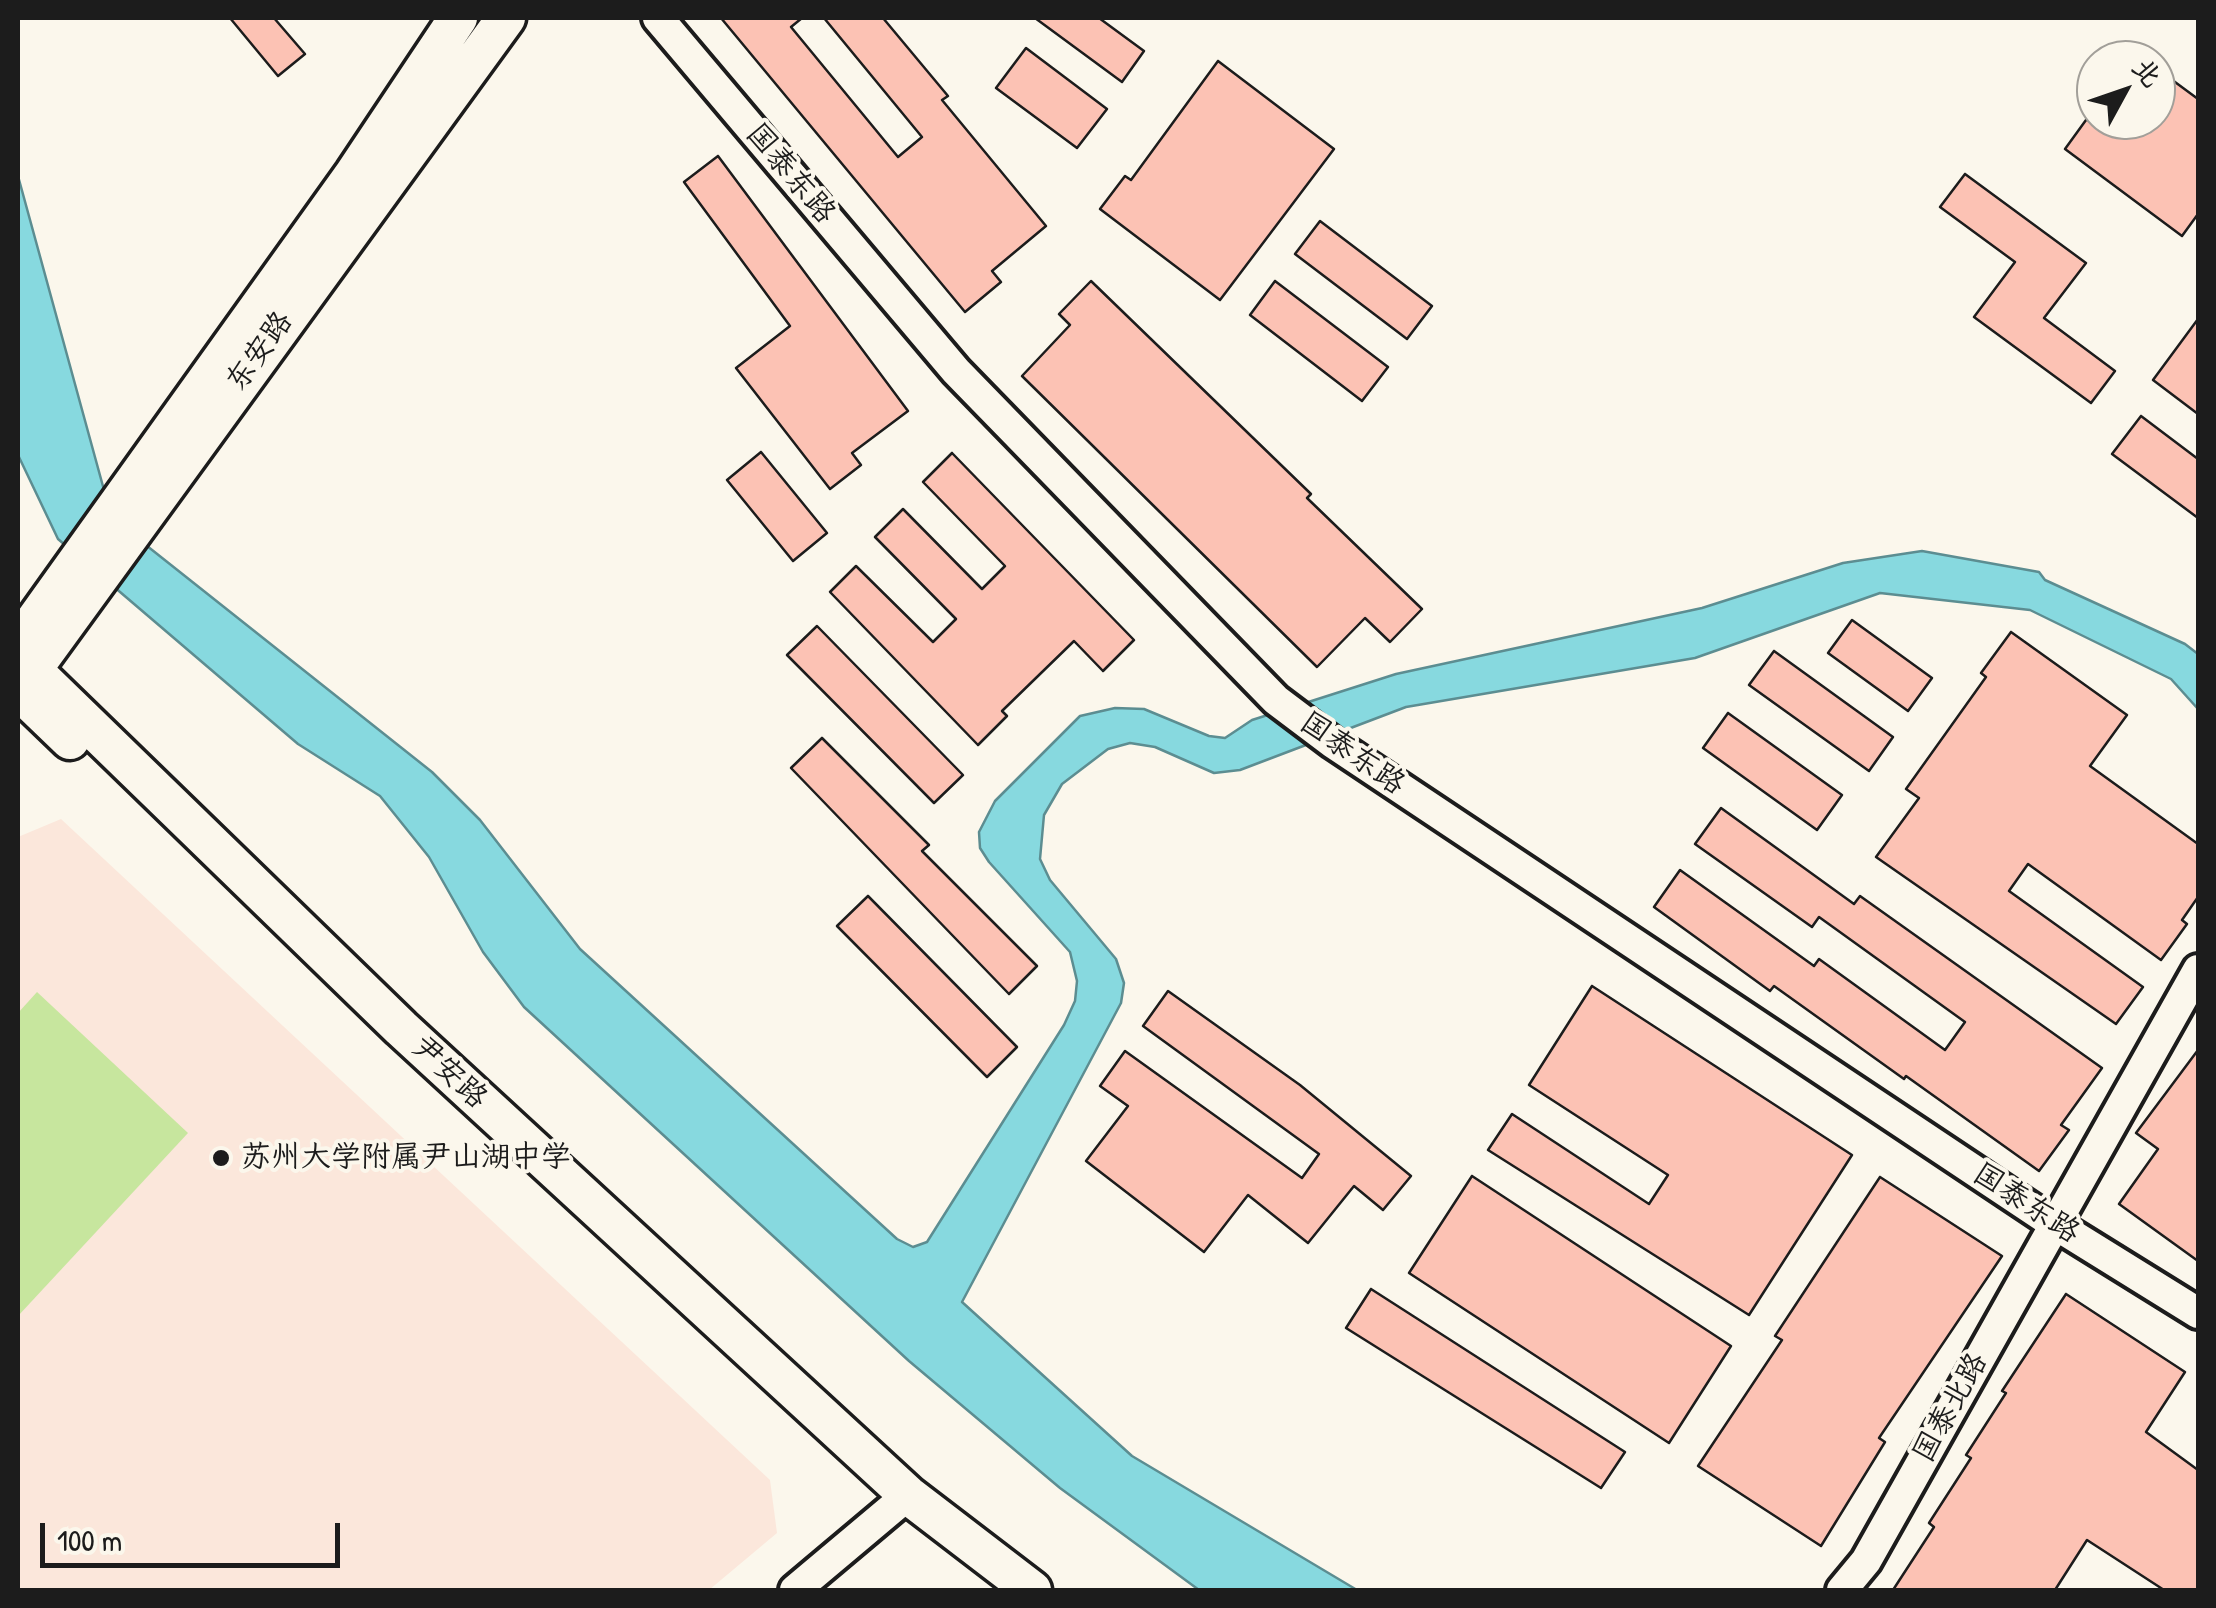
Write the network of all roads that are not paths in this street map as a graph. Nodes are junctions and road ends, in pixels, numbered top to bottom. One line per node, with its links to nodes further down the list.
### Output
1 (458, 18): 4 (main road, 东安路)
2 (506, 18): 4 (main road, 东安路)
3 (658, 18): 7 (street, 国泰东路)
4 (160, 465): 5 (main road, 东安路)
5 (20, 669): 9 (main road, 尹安路)
6 (2198, 970): 7 (street, 国泰北路)
7 (2054, 1223): 8 (street, 国泰东路); 13 (street, 国泰北路)
8 (2198, 1314)
9 (900, 1503): 10 (street); 11 (main road, 尹安路); 12 (main road, 尹安路)
10 (796, 1590)
11 (996, 1590)
12 (1032, 1590)
13 (1842, 1590)

